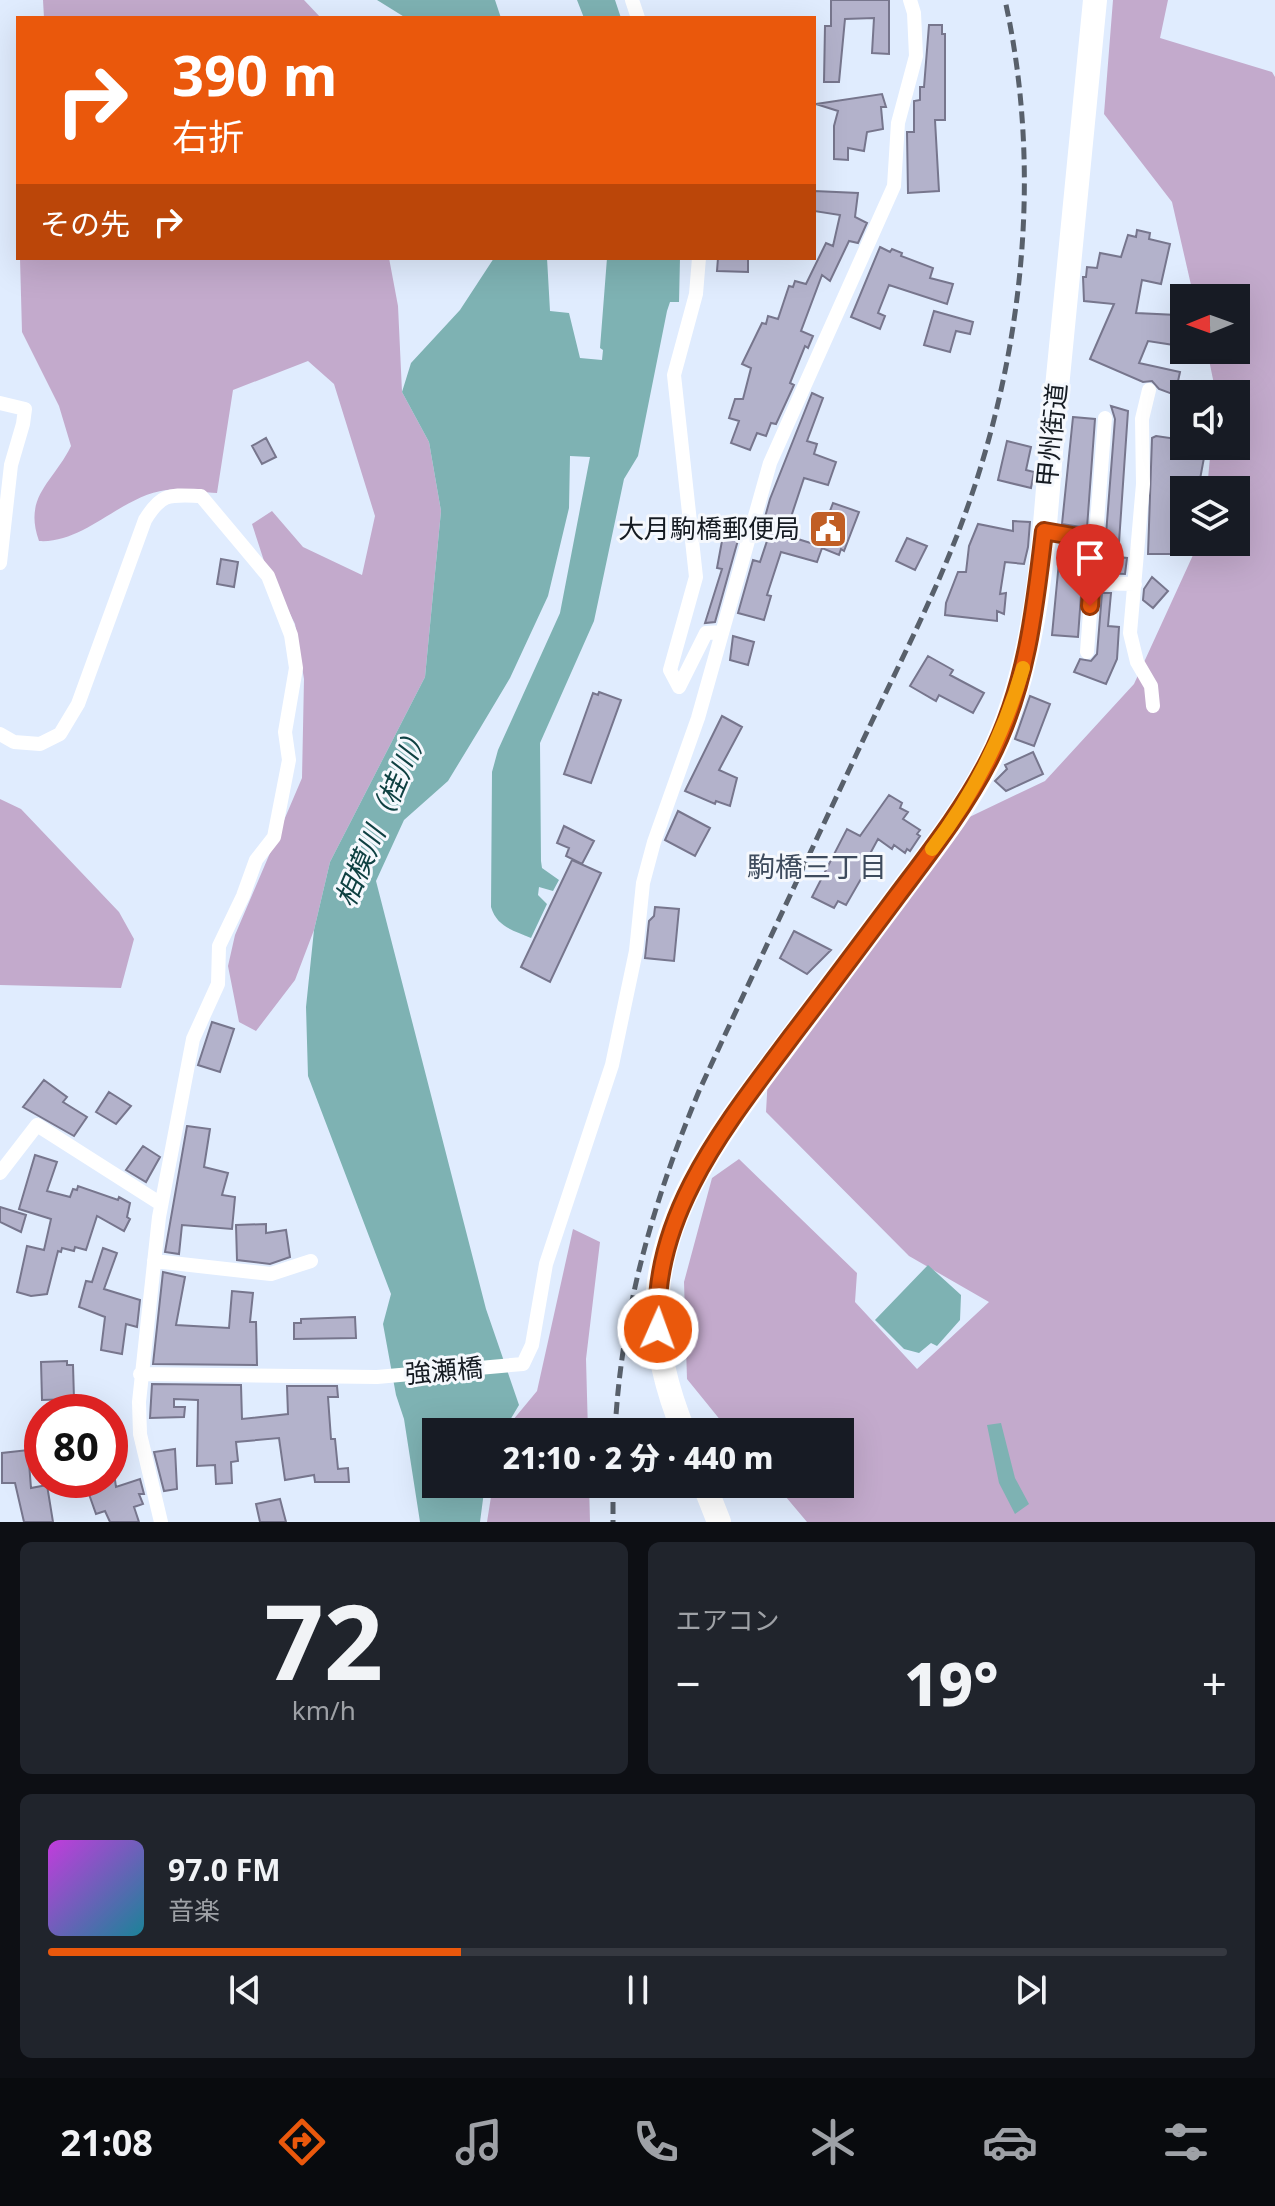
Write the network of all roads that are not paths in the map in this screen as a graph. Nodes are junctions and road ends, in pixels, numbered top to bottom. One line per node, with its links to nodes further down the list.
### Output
1 (910, 0): 12 (street)
2 (1095, 0): 7 (highway, 甲州街道)
3 (699, 260): 12 (street)
4 (1149, 390): 11 (street)
5 (6, 404): 9 (street)
6 (1105, 418): 8 (street)
7 (1044, 531): 8 (street); 21 (highway, 甲州街道)
8 (1095, 540): 10 (street)
9 (0, 563)
10 (1092, 583): 11 (street); 13 (street)
11 (1135, 584): 14 (street)
12 (722, 632): 20 (street, 強瀬橋)
13 (1087, 652)
14 (1153, 706)
15 (0, 734): 17 (street)
16 (0, 1173): 17 (street)
17 (161, 1204): 18 (street)
18 (154, 1261): 19 (street); 20 (street)
19 (311, 1261)
20 (140, 1374): 23 (street)
21 (678, 1418)
22 (710, 1498): 24 (highway)
23 (161, 1522)
24 (719, 1522)

